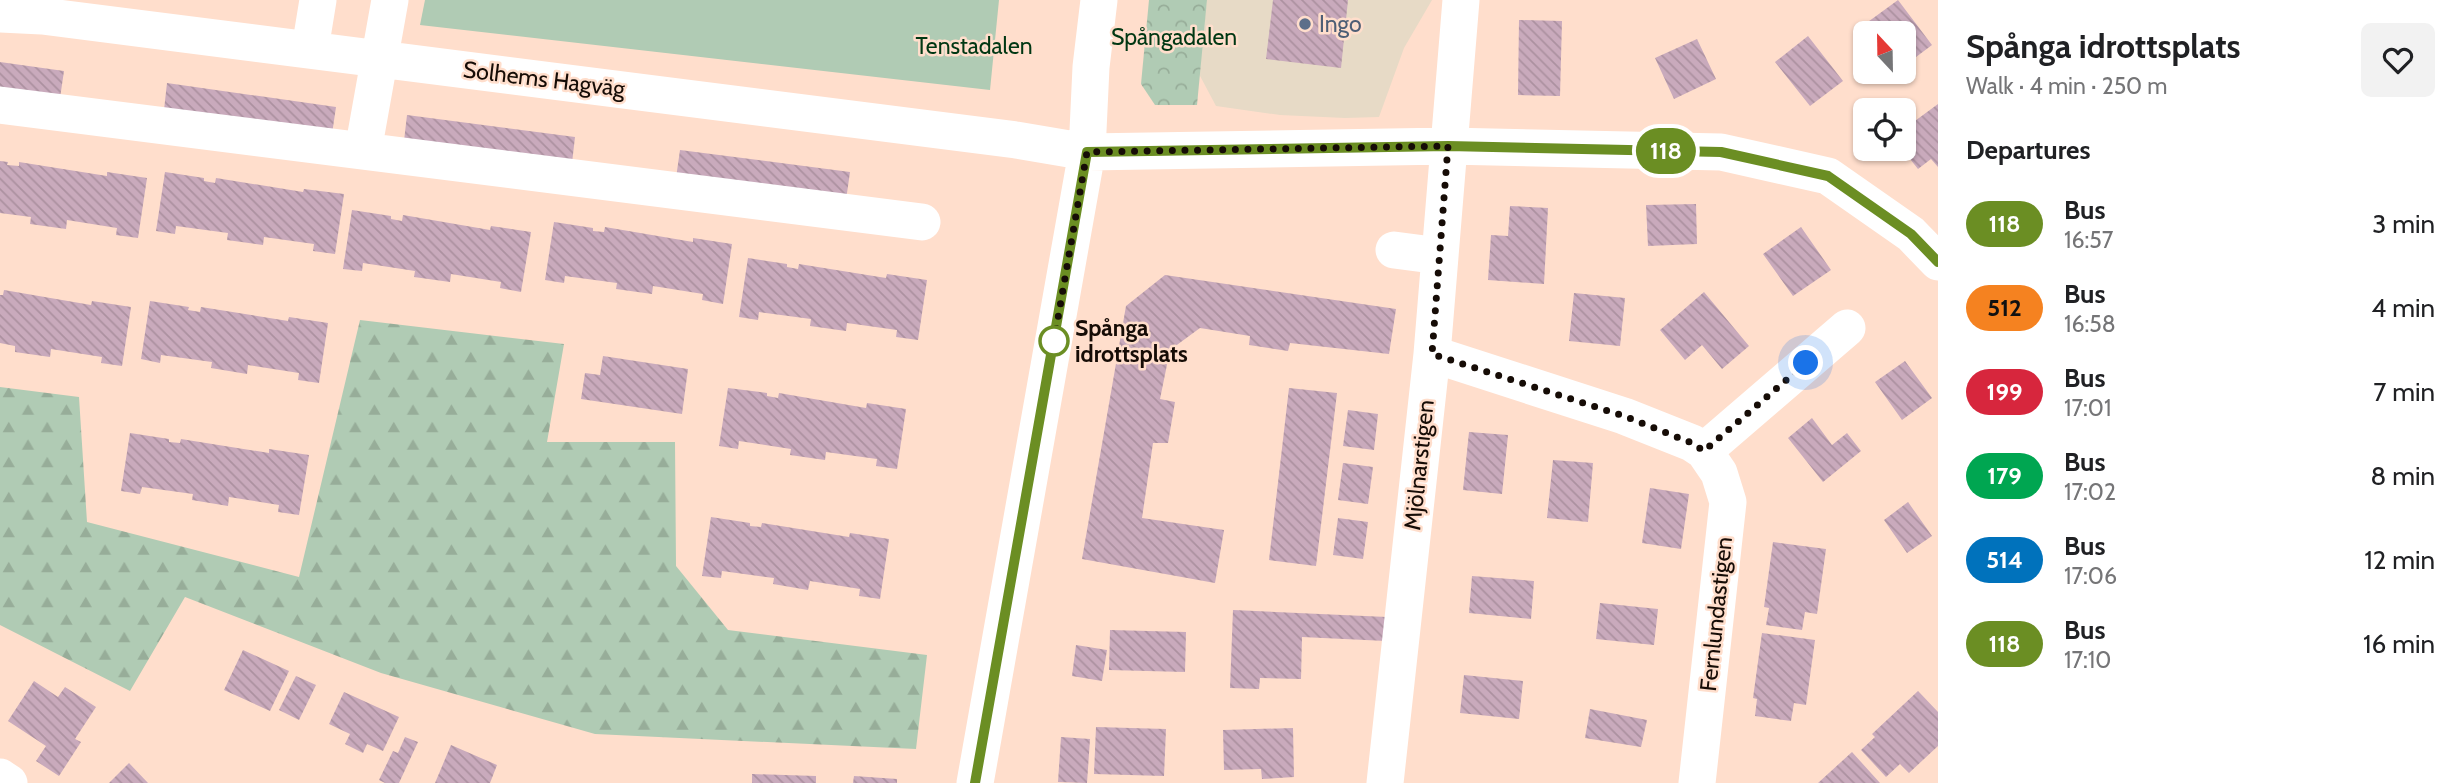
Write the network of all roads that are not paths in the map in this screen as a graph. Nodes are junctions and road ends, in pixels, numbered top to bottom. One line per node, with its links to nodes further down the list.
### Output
1 (318, 0): 7 (street)
2 (390, 0): 8 (street)
3 (1099, 0): 12 (street)
4 (1461, 0): 10 (street, Mjölnarstigen)
5 (0, 14): 6 (street, Solhems Hagväg)
6 (161, 15): 7 (street, Solhems Hagväg)
7 (310, 49): 8 (street, Solhems Hagväg)
8 (378, 58): 11 (street); 12 (street, Solhems Hagväg)
9 (0, 105): 11 (street)
10 (1448, 146): 12 (street, Solhems Hagväg); 15 (street, Mjölnarstigen); 16 (street, Solhems Hagväg)
11 (363, 151): 13 (street)
12 (1087, 152): 22 (street)
13 (922, 222)
14 (1394, 250): 15 (street)
15 (1440, 256): 18 (street, Mjölnarstigen)
16 (1938, 262)
17 (1847, 328): 19 (street)
18 (1432, 354): 19 (street); 23 (street, Mjölnarstigen)
19 (1704, 451): 24 (street, Fernlundastigen)
20 (0, 777): 21 (street)
21 (9, 783)
22 (975, 783)
23 (1385, 783)
24 (1698, 783)

